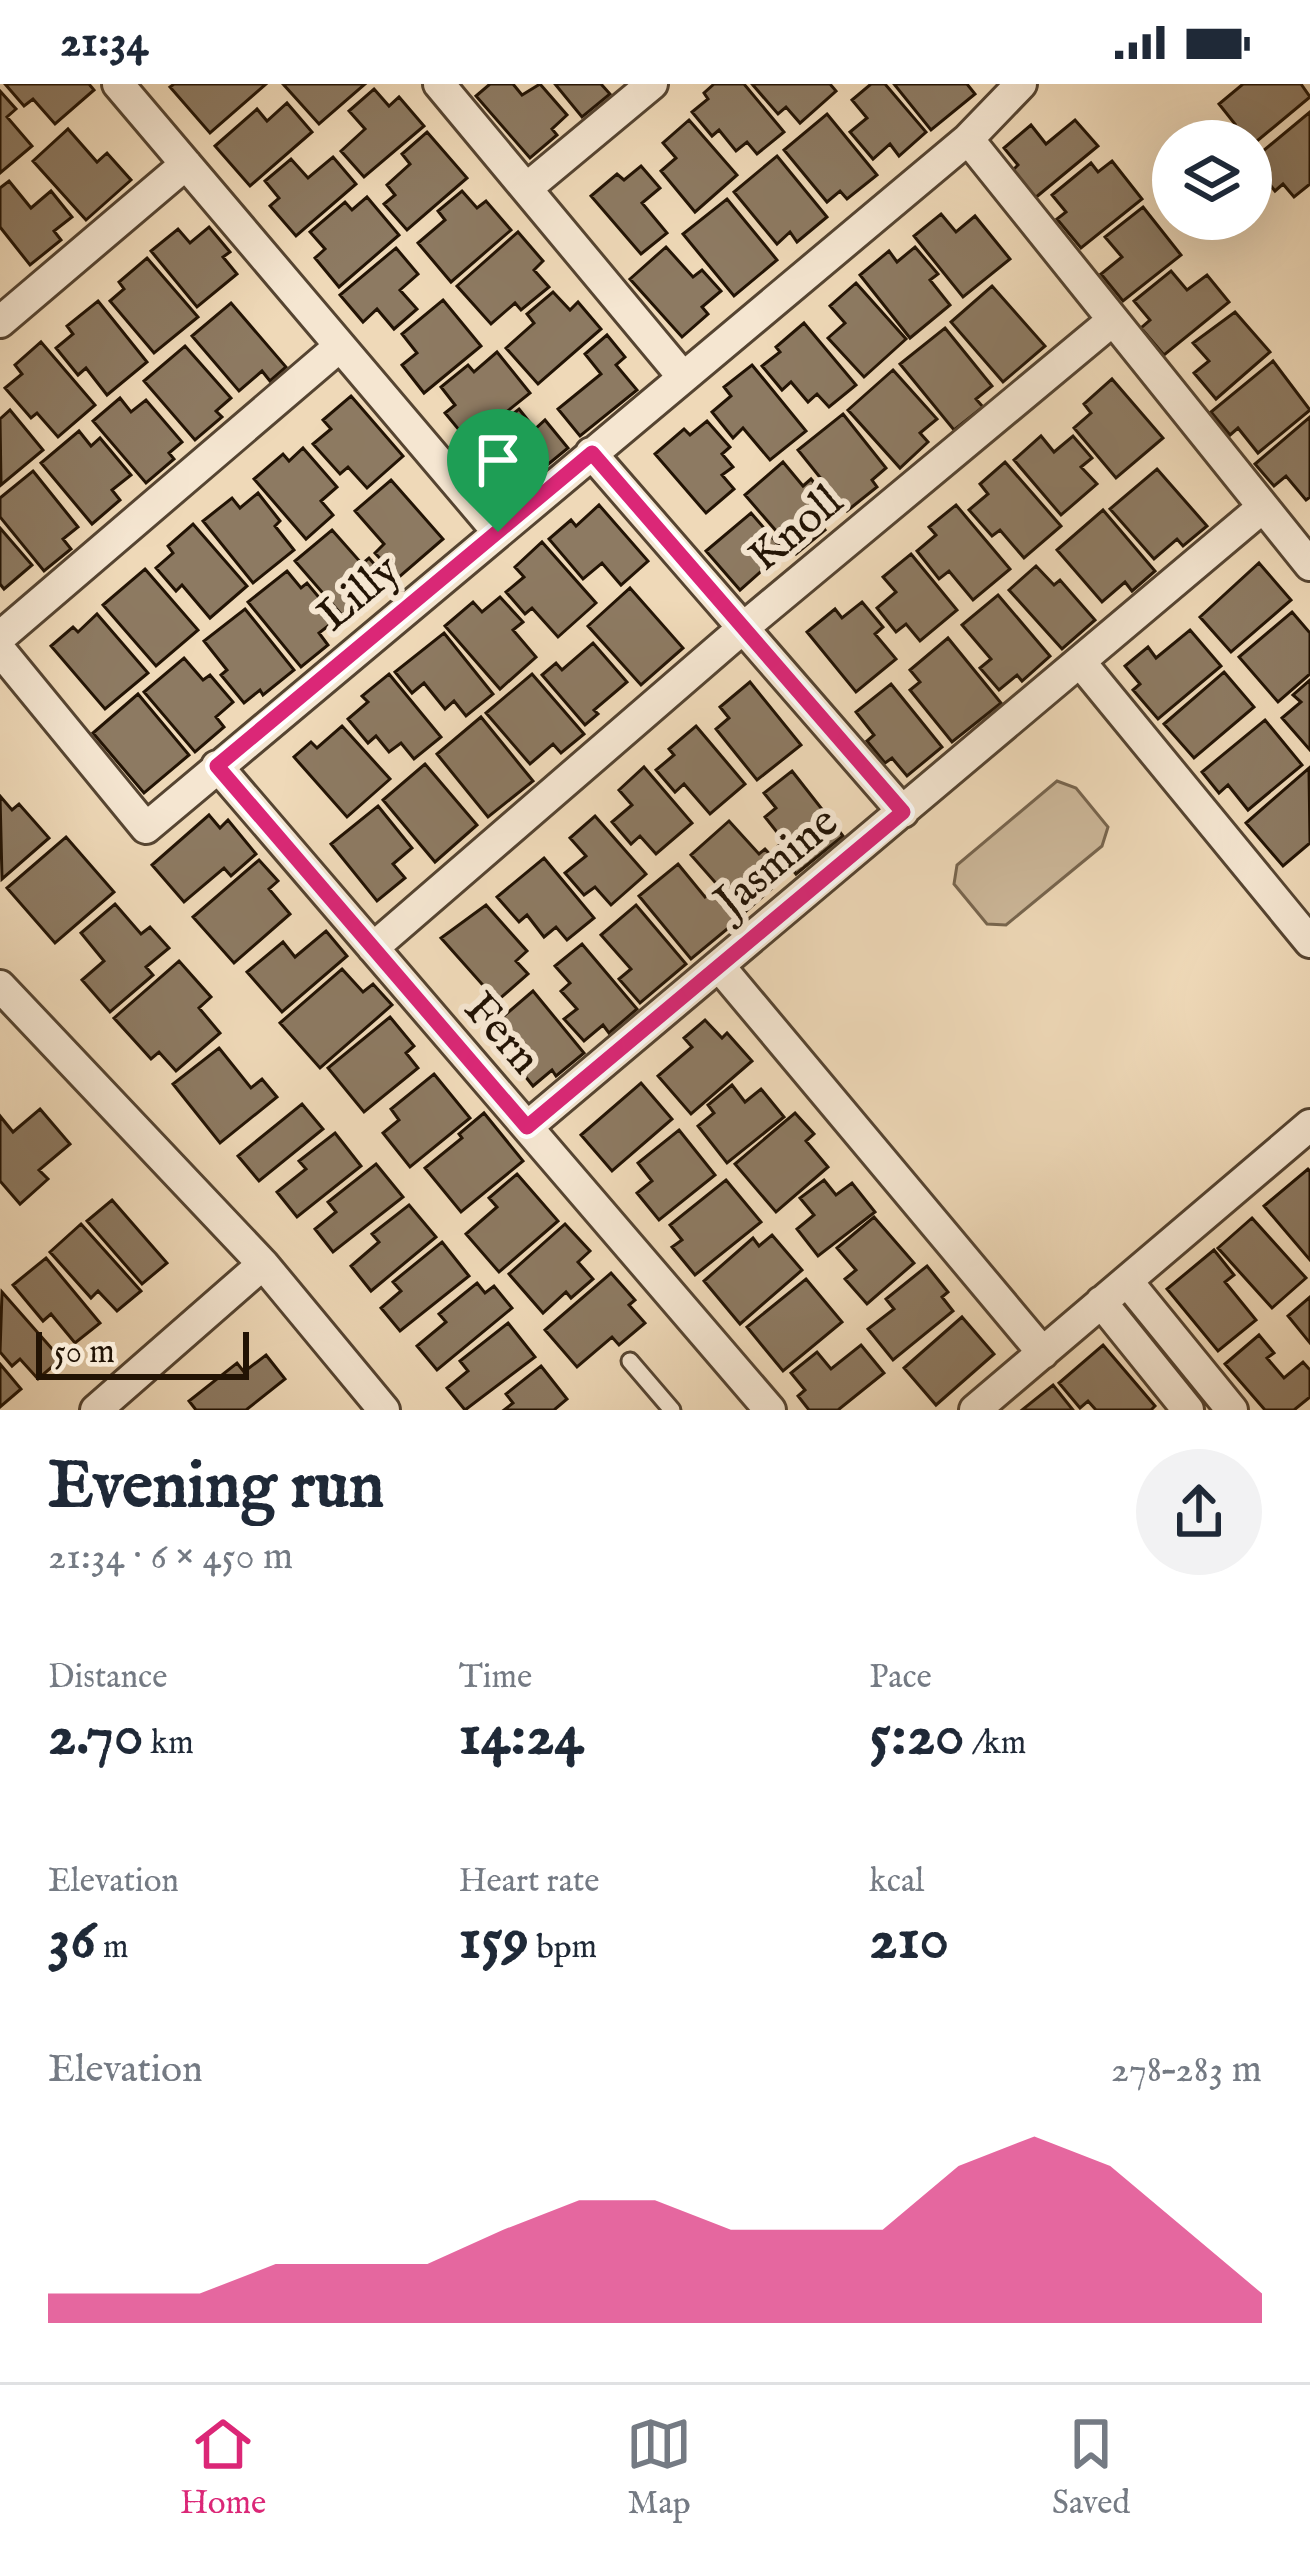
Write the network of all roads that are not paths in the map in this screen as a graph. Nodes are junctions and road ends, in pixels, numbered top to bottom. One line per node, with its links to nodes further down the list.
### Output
1 (118, 84): 6 (street)
2 (440, 84): 7 (street)
3 (652, 84): 7 (street)
4 (1021, 84): 5 (street, Lilly)
5 (968, 139): 8 (street); 11 (street, Lilly)
6 (185, 164): 9 (street); 10 (street)
7 (526, 188): 11 (street)
8 (1113, 320): 13 (street); 16 (street, Knoll)
9 (0, 322)
10 (340, 346): 14 (street); 17 (street)
11 (683, 377): 12 (street, Lilly)
12 (592, 453): 14 (street, Lilly); 16 (street)
13 (1263, 507): 15 (street); 19 (street, Jasmine)
14 (498, 532): 20 (street, Lilly)
15 (1310, 565)
16 (743, 628): 21 (street); 23 (street, Knoll)
17 (0, 637)
18 (0, 650): 20 (street, Lilly)
19 (1081, 663): 21 (street, Jasmine); 22 (street)
20 (217, 766): 23 (street, Fern)
21 (903, 812): 24 (street, Jasmine)
22 (1310, 942)
23 (373, 948): 27 (street, Fern)
24 (719, 966): 27 (street, Jasmine); 31 (street)
25 (6, 1004): 28 (street)
26 (1310, 1125): 29 (street)
27 (527, 1127): 36 (street, Fern)
28 (263, 1264): 33 (street); 34 (street)
29 (1127, 1281): 30 (street); 39 (street)
30 (1102, 1303): 31 (street); 38 (street)
31 (1043, 1353): 37 (street)
32 (630, 1361): 35 (lane)
33 (96, 1410)
34 (384, 1410)
35 (672, 1410)
36 (770, 1410)
37 (975, 1410)
38 (1188, 1410)
39 (1232, 1410)

